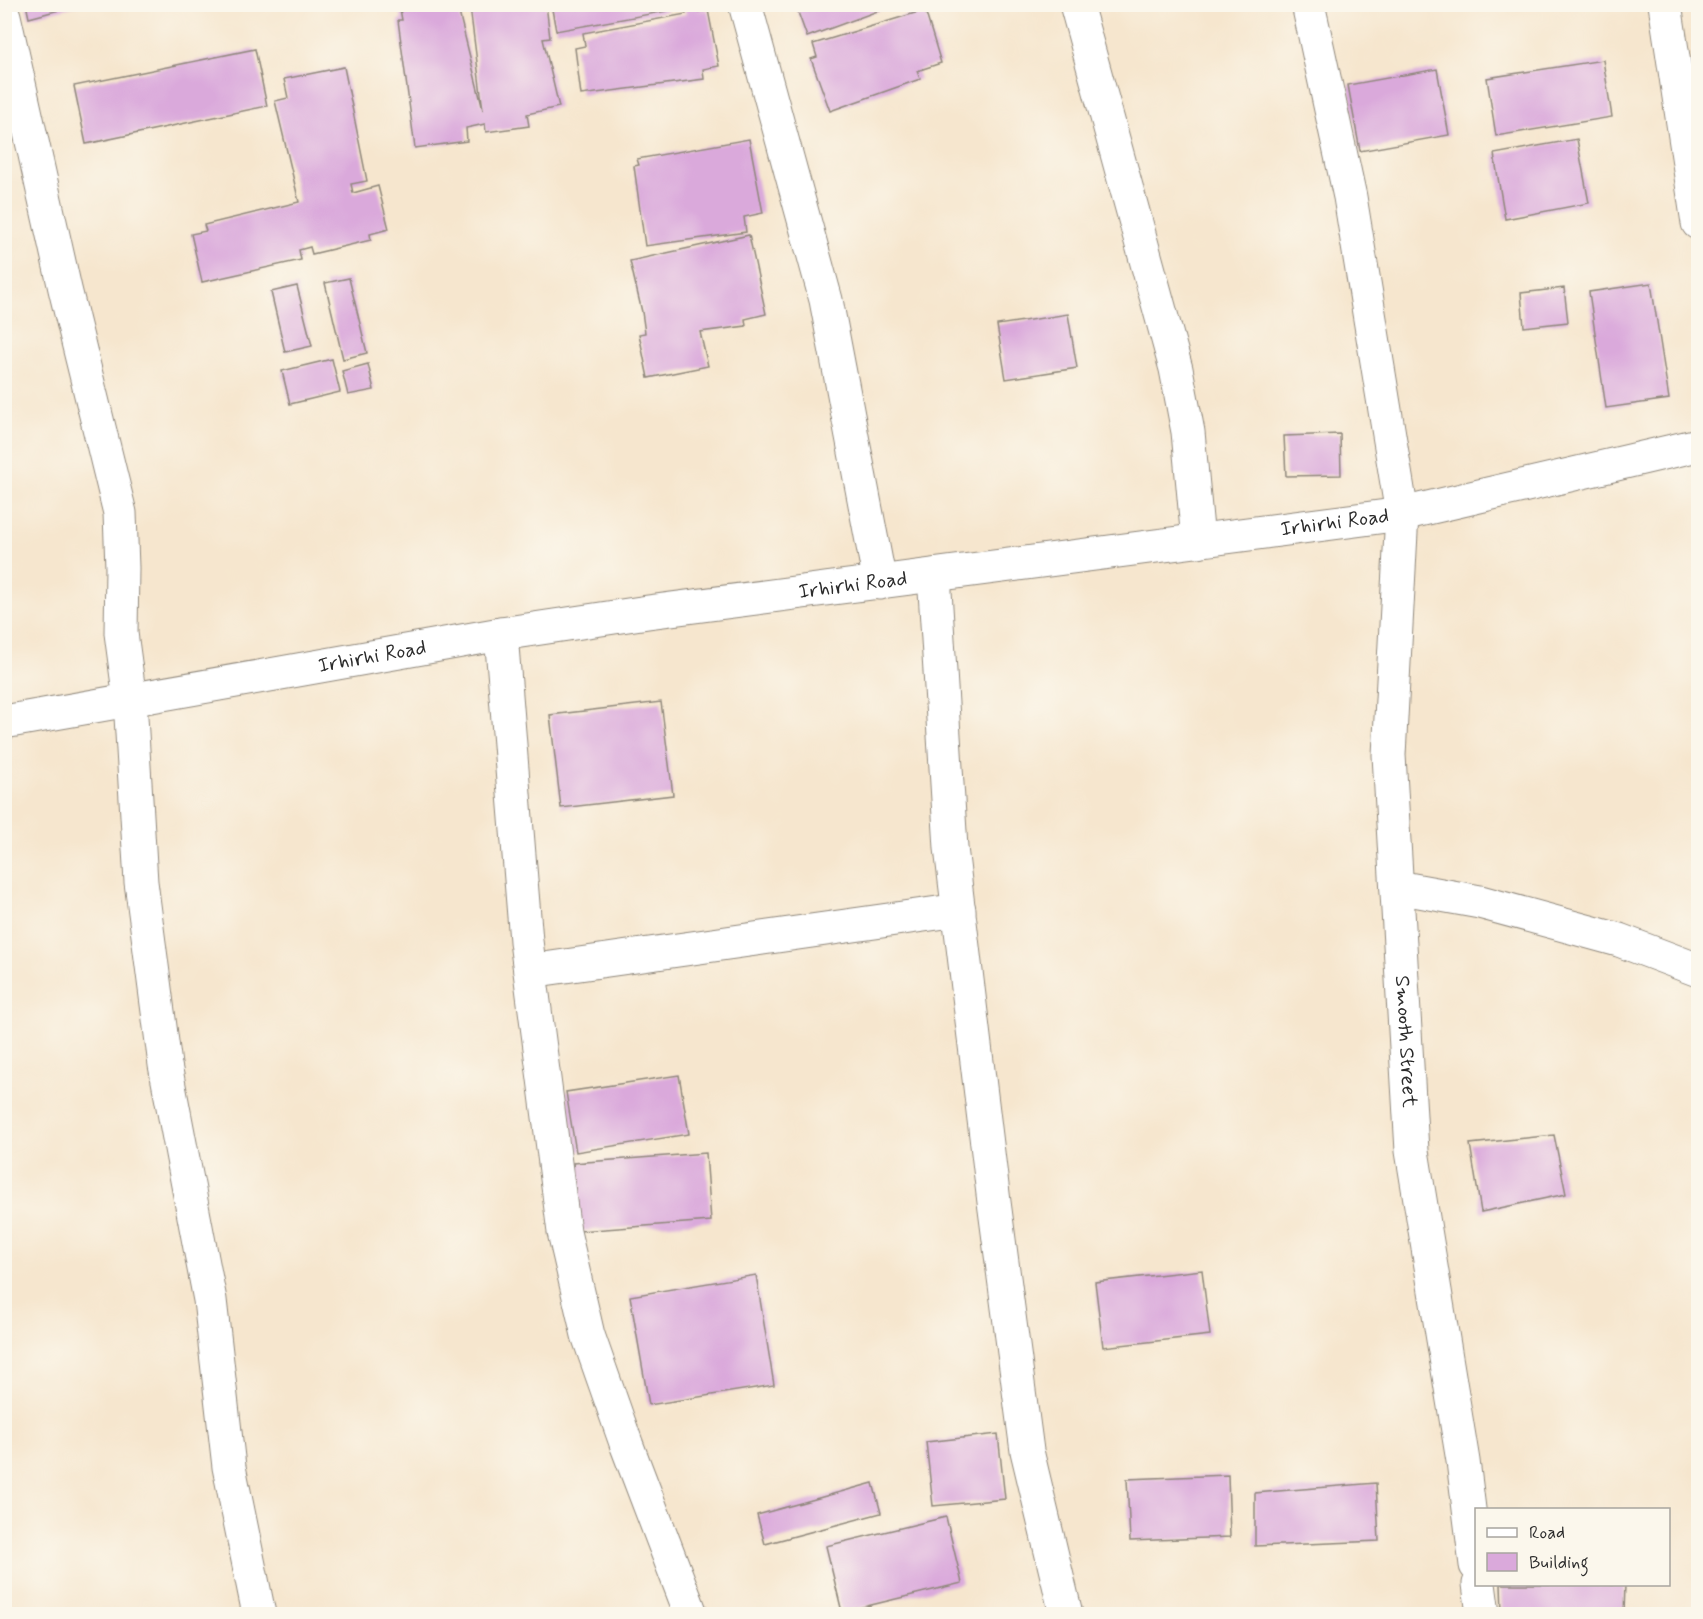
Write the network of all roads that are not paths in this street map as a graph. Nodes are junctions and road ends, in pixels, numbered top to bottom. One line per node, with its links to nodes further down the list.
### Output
1 (745, 4): 11 (street)
2 (1076, 4): 9 (street)
3 (1308, 4): 8 (street, Smooth Street)
4 (1665, 4): 6 (street)
5 (4, 16): 13 (street)
6 (1698, 223)
7 (1698, 445): 8 (street, Irhirhi Road)
8 (1402, 514): 9 (street, Irhirhi Road); 15 (street, Smooth Street)
9 (1198, 541): 10 (street, Irhirhi Road)
10 (934, 575): 11 (street, Irhirhi Road); 16 (street)
11 (880, 583): 12 (street, Irhirhi Road)
12 (501, 634): 13 (street, Irhirhi Road); 18 (street)
13 (129, 700): 14 (street, Irhirhi Road); 21 (street)
14 (4, 722)
15 (1397, 887): 17 (street); 19 (street, Smooth Street)
16 (959, 910): 18 (street); 23 (street)
17 (1698, 970)
18 (530, 971): 22 (street)
19 (1475, 1557)
20 (1479, 1586): 24 (street)
21 (259, 1614)
22 (691, 1614)
23 (1066, 1614)
24 (1483, 1614)

